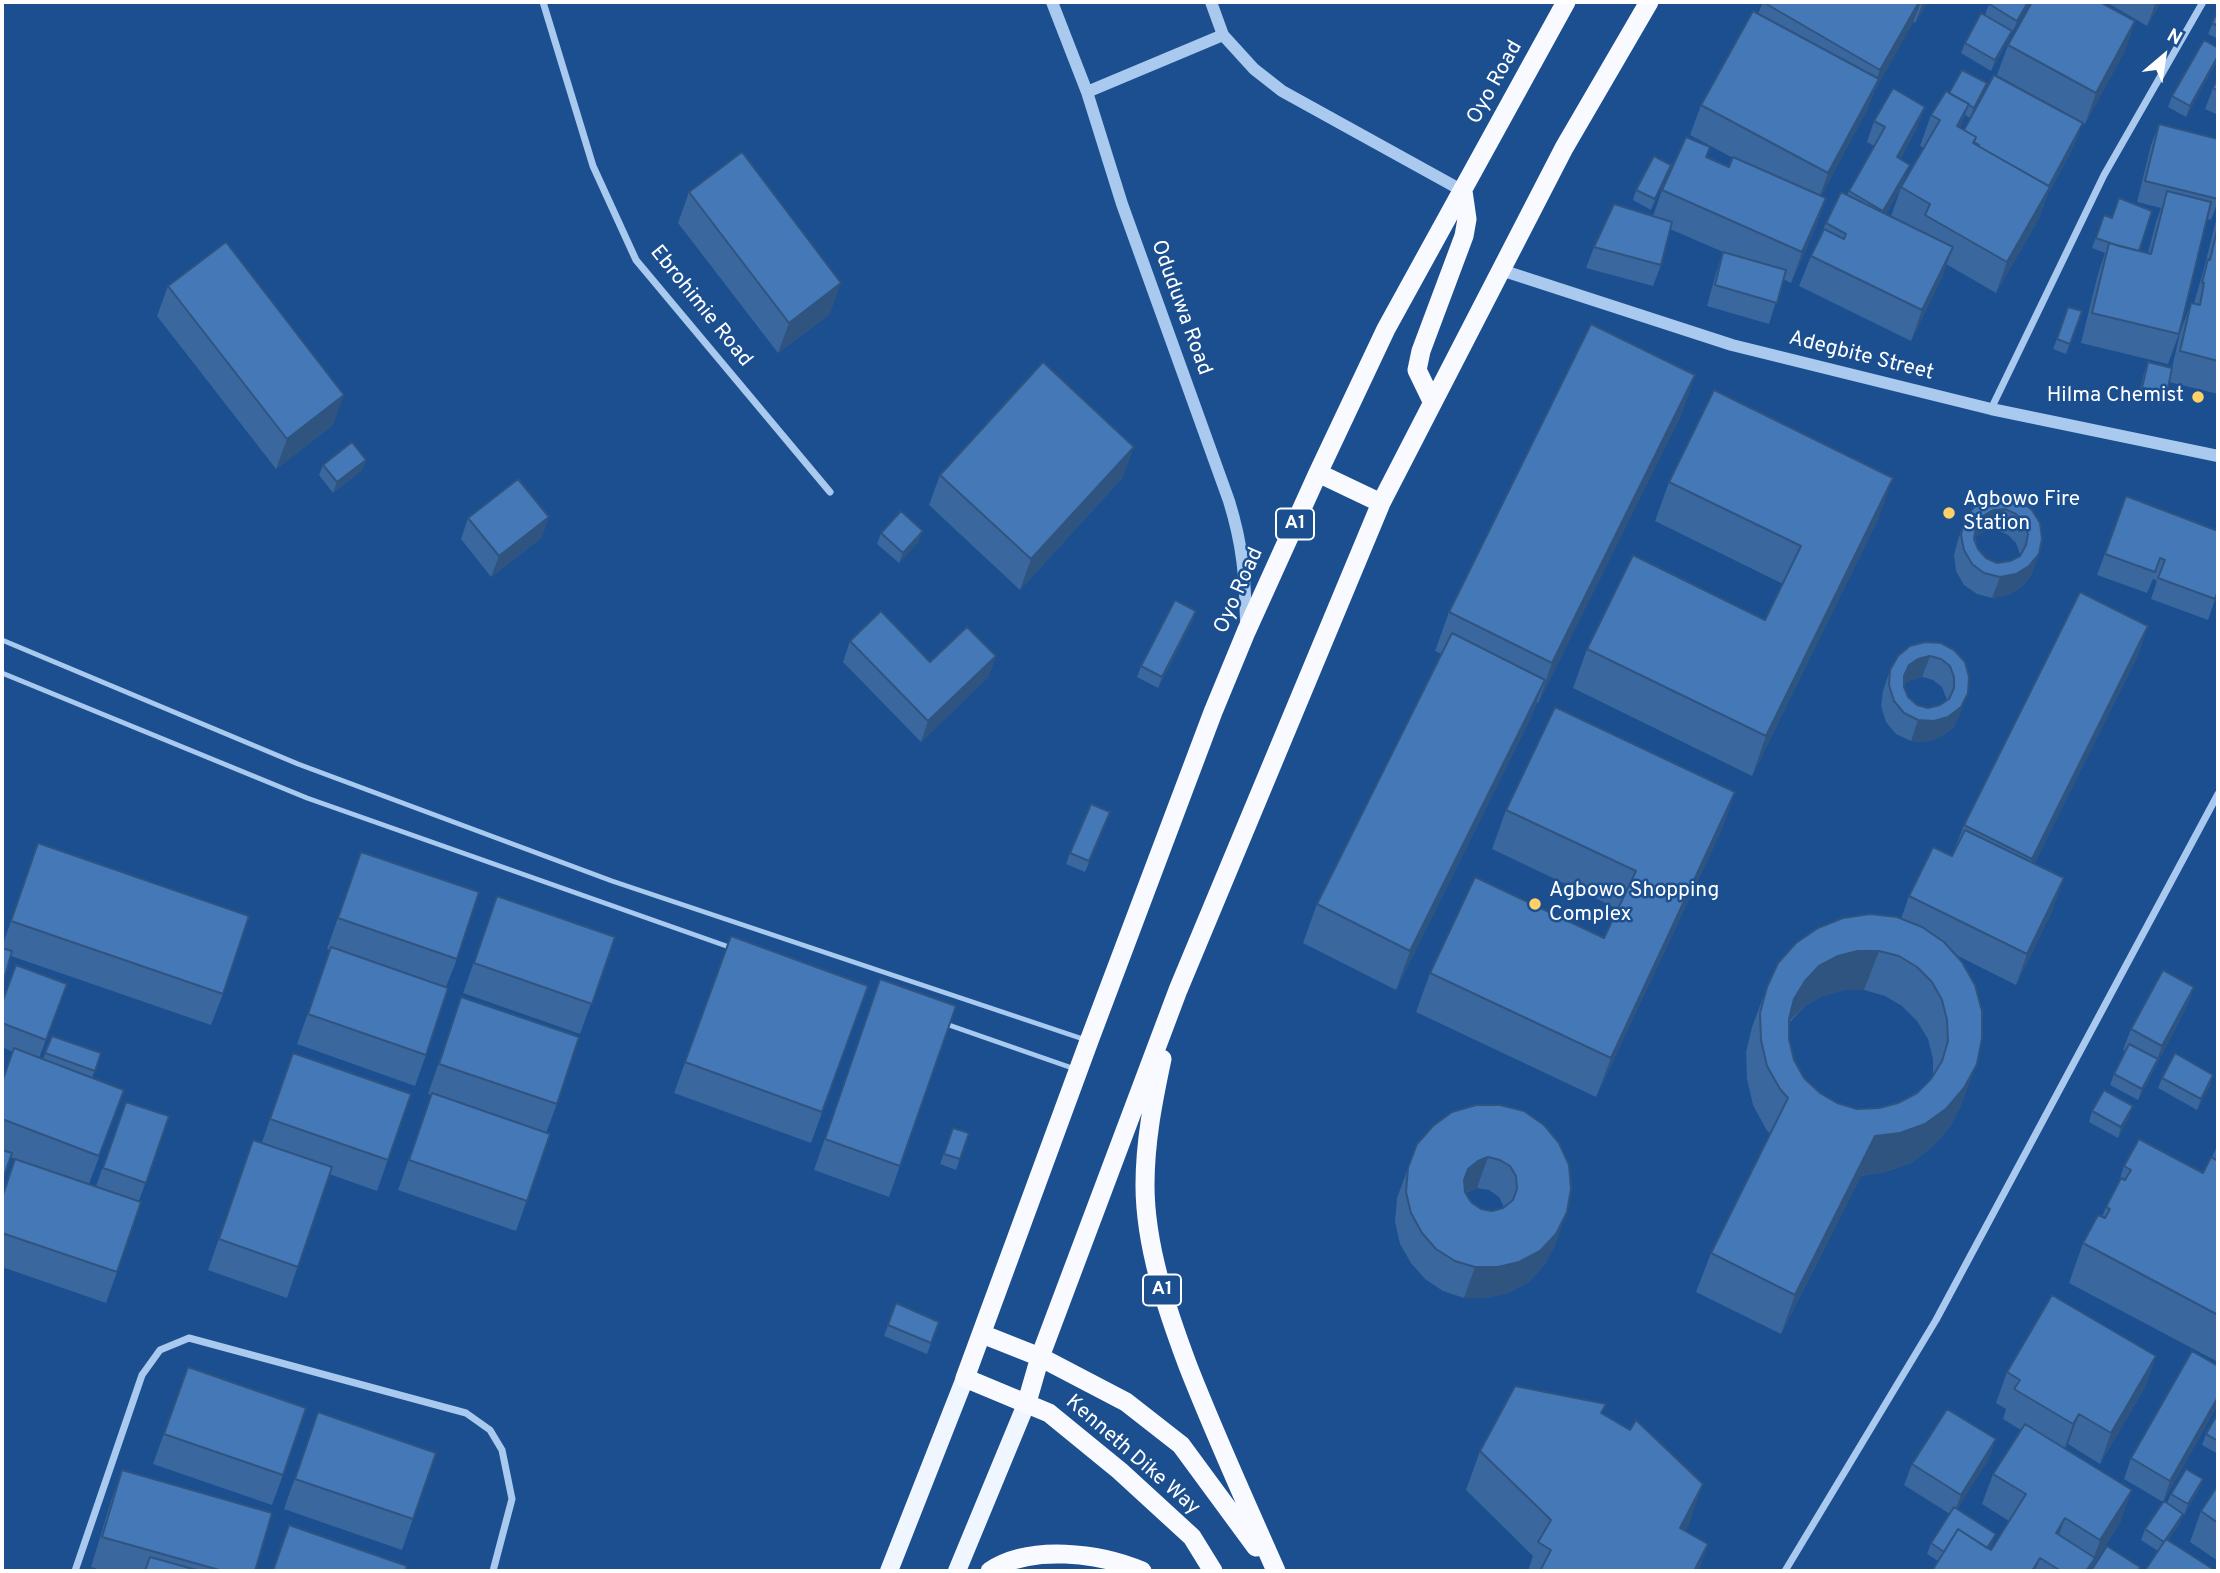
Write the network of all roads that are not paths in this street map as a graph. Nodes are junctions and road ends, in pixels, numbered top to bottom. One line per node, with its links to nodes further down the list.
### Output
1 (543, 2): 15 (street, Ebrohimie Road)
2 (1052, 2): 8 (street, Oduduwa Road)
3 (1212, 2): 7 (street)
4 (1566, 2): 9 (highway, Oyo Road / A1)
5 (1649, 2): 10 (highway, A1)
6 (2203, 2): 12 (street)
7 (1223, 35): 8 (street); 9 (street)
8 (1087, 92): 17 (street, Oduduwa Road)
9 (1463, 191): 11 (highway); 14 (highway, Oyo Road / A1)
10 (1501, 270): 11 (highway, A1); 12 (street, Adegbite Street)
11 (1432, 401): 16 (highway, A1)
12 (1991, 409): 13 (street, Adegbite Street)
13 (2218, 456)
14 (1318, 473): 16 (highway); 17 (highway, Oyo Road / A1)
15 (830, 492)
16 (1381, 503): 22 (highway, A1)
17 (1246, 632): 24 (highway, Oyo Road / A1)
18 (2, 640): 24 (lane)
19 (2, 673): 21 (lane)
20 (2218, 794): 38 (street)
21 (736, 950)
22 (1178, 990): 27 (highway, A1); 37 (highway, A1)
23 (942, 1022): 25 (lane)
24 (1089, 1041): 25 (highway, Oyo Road / A1)
25 (1079, 1071): 26 (highway, A1)
26 (982, 1334): 27 (highway, Kenneth Dike Way / A1); 28 (highway, A1)
27 (1040, 1357): 29 (highway, A1); 37 (highway, Kenneth Dike Way / A1)
28 (965, 1378): 29 (highway, Kenneth Dike Way); 32 (main road, A1)
29 (1027, 1402): 33 (main road, A1); 36 (highway, Kenneth Dike Way)
30 (76, 1571): 31 (street)
31 (493, 1571)
32 (889, 1571)
33 (957, 1571)
34 (990, 1571): 35 (highway)
35 (1142, 1571)
36 (1213, 1571)
37 (1274, 1571)
38 (1785, 1571)

